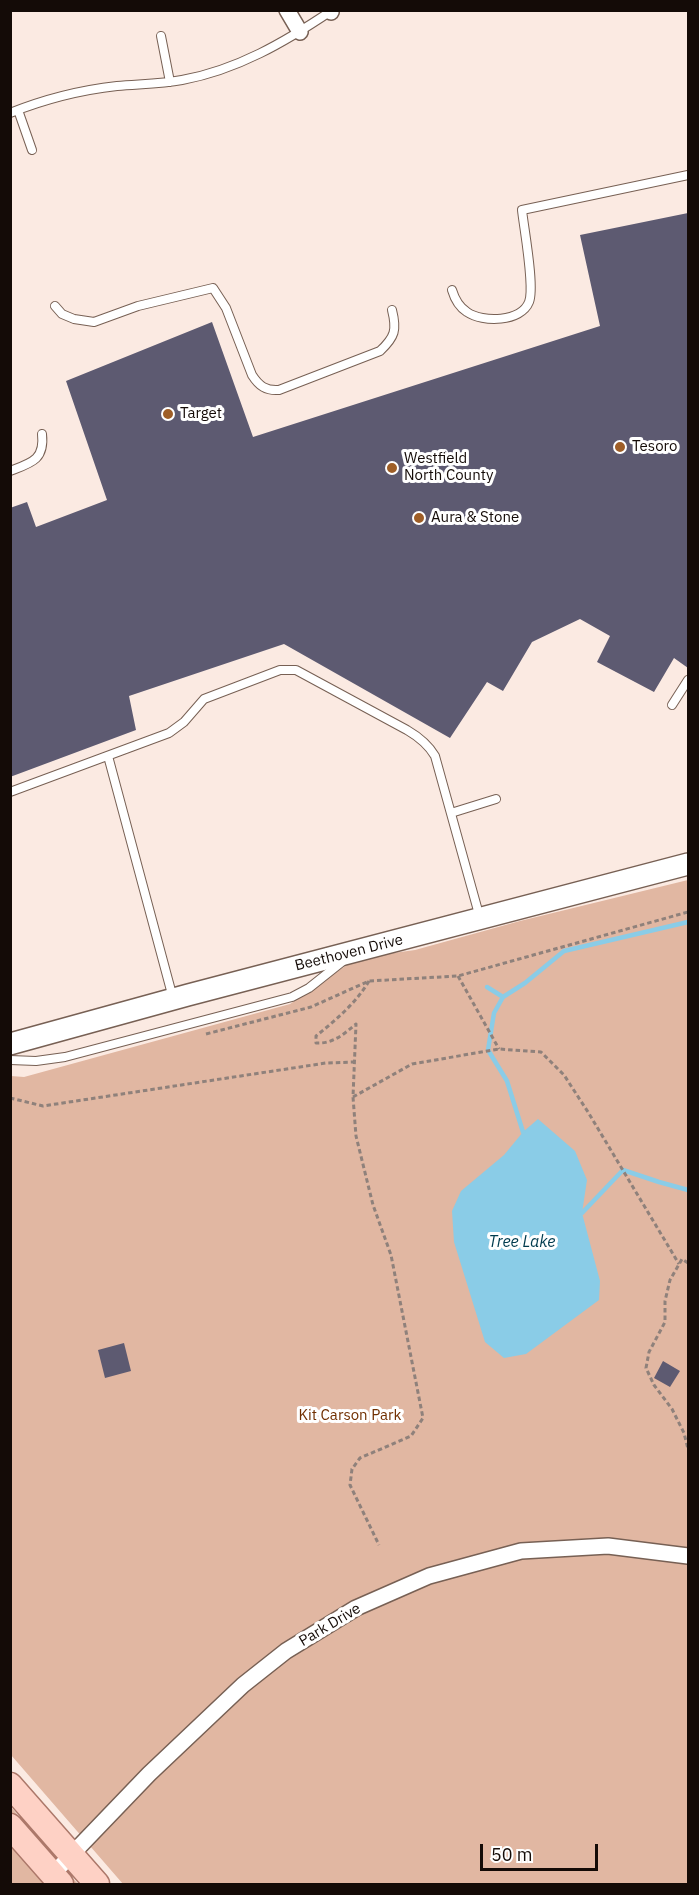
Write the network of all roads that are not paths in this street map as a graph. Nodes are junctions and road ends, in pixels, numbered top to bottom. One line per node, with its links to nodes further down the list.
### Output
1 (287, 10): 3 (street)
2 (331, 11): 3 (lane)
3 (300, 32): 5 (lane)
4 (161, 36): 5 (lane)
5 (170, 82): 6 (lane)
6 (14, 112): 7 (lane)
7 (32, 150)
8 (688, 175): 9 (lane)
9 (452, 290)
10 (55, 306): 11 (lane)
11 (392, 310)
12 (42, 434): 13 (lane)
13 (10, 471)
14 (688, 680): 15 (lane)
15 (672, 705)
16 (108, 756): 17 (lane); 19 (lane); 23 (lane)
17 (10, 792)
18 (496, 799): 19 (lane)
19 (451, 813): 21 (lane)
20 (688, 864): 21 (main road, Beethoven Drive)
21 (480, 920): 22 (main road, Beethoven Drive)
22 (355, 951): 23 (main road, Beethoven Drive); 25 (lane)
23 (173, 999): 24 (main road, Beethoven Drive)
24 (10, 1044)
25 (10, 1060)
26 (688, 1556): 29 (street, Park Drive)
27 (10, 1785): 29 (main road)
28 (10, 1826): 30 (main road)
29 (71, 1855): 30 (street, Park Drive); 31 (main road)
30 (56, 1880)
31 (97, 1884)

